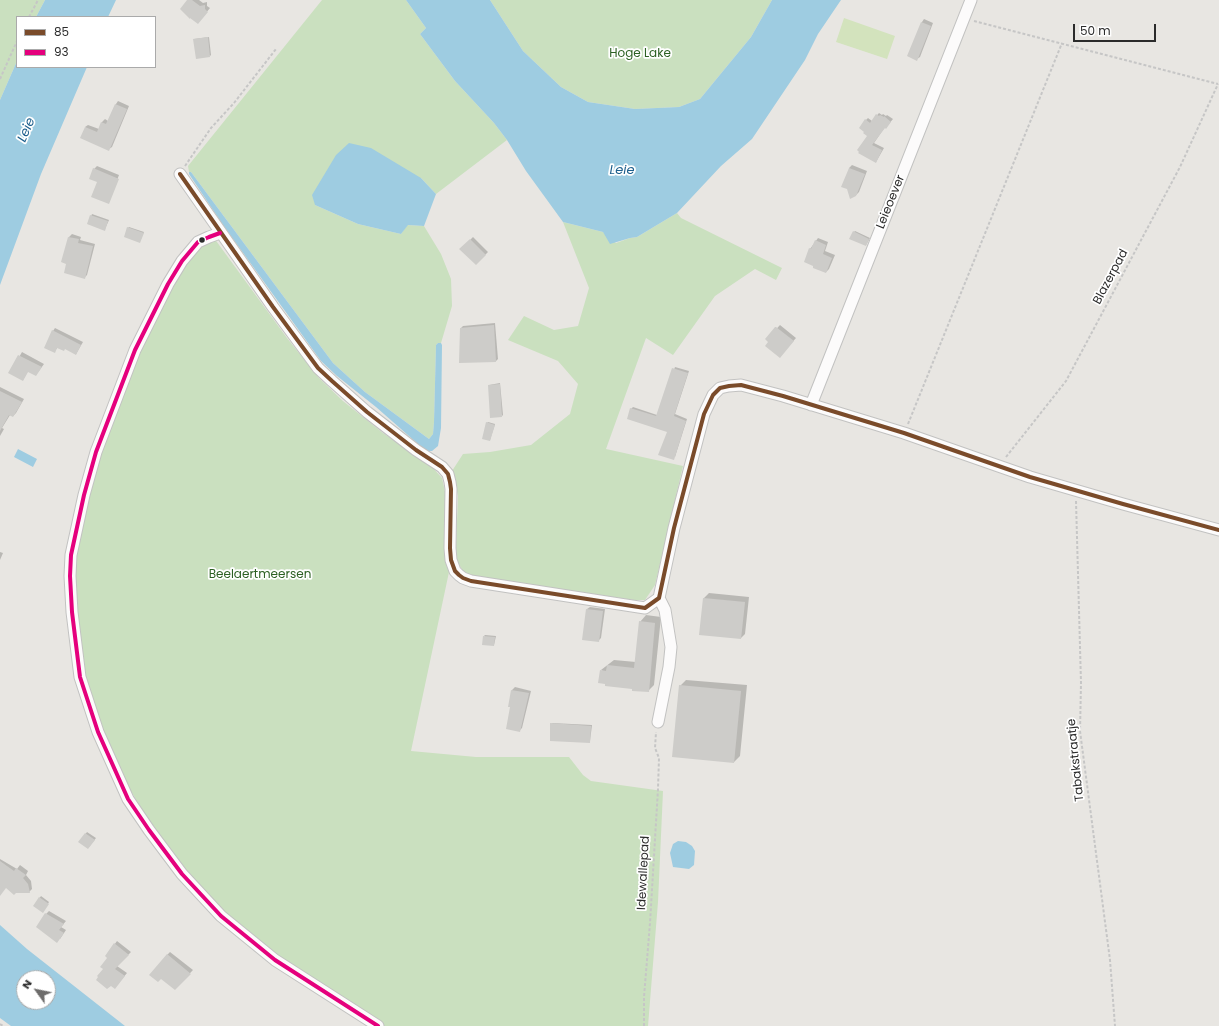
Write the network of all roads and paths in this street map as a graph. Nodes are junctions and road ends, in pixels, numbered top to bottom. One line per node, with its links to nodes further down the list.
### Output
1 (38, 0): 3 (path)
2 (971, 0): 4 (street, Leieoever)
3 (30, 16)
4 (965, 18): 5 (path); 12 (street, Leieoever)
5 (1062, 43): 9 (path); 13 (path)
6 (16, 44): 8 (path)
7 (276, 49): 10 (path)
8 (0, 79)
9 (1219, 84): 14 (path, Blazerpad)
10 (180, 174): 11 (street)
11 (220, 233): 17 (street); 21 (street)
12 (811, 405): 13 (street); 17 (street)
13 (904, 434): 14 (street)
14 (999, 466): 15 (street)
15 (1075, 490): 16 (street); 23 (path, Tabakstraatje)
16 (1219, 530)
17 (659, 598): 18 (street)
18 (658, 722): 22 (path, Idewallepad)
19 (0, 1024): 20 (path)
20 (3, 1026)
21 (378, 1026)
22 (644, 1026)
23 (1115, 1026)

